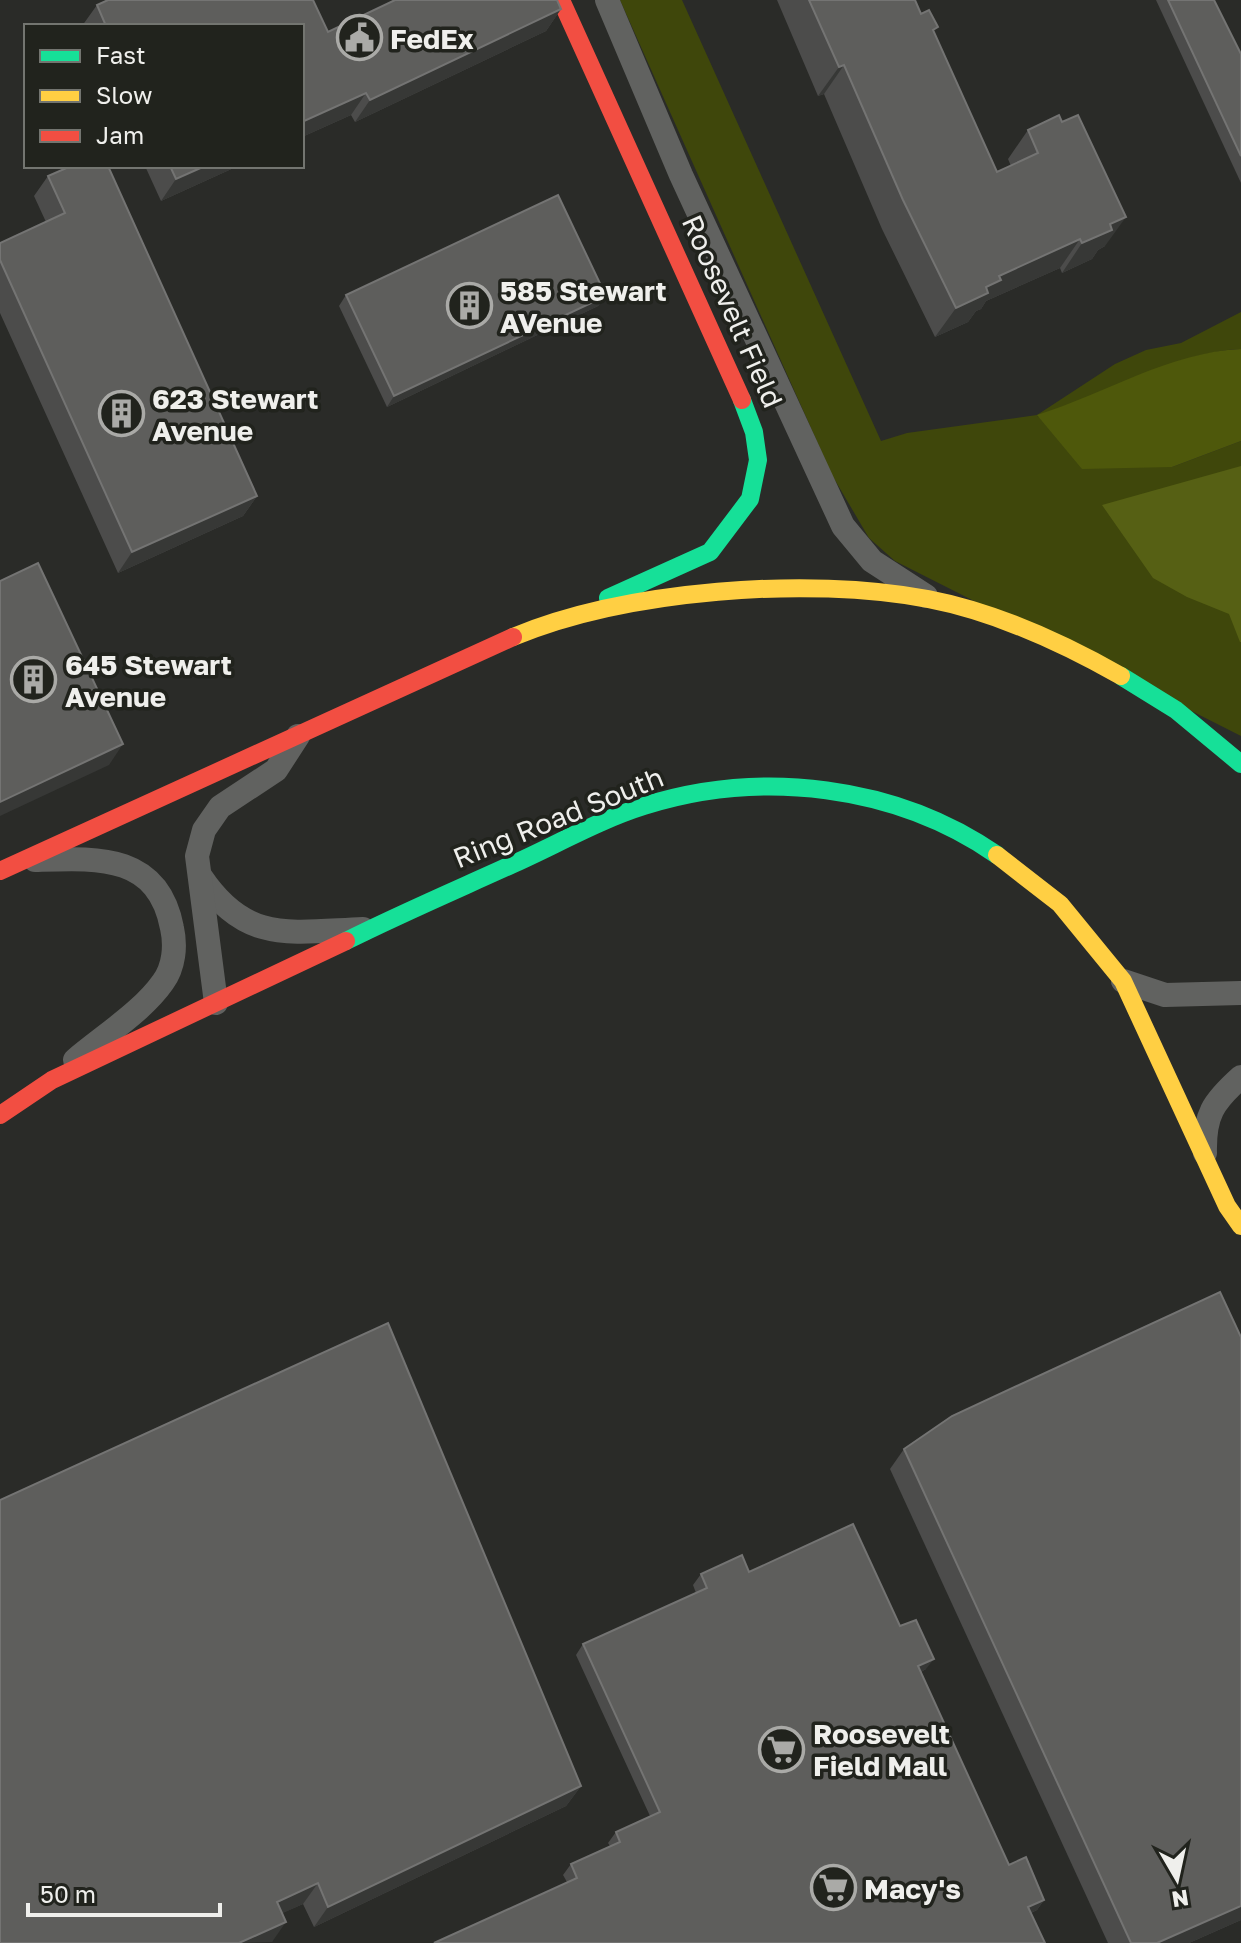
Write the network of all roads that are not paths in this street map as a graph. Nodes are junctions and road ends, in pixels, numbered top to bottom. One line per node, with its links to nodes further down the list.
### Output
1 (561, 0): 4 (street, Roosevelt Field)
2 (607, 0): 3 (street, Roosevelt Field)
3 (931, 599): 4 (street); 6 (street)
4 (576, 616): 5 (street)
5 (298, 736): 7 (street); 9 (street)
6 (1241, 764)
7 (24, 860): 8 (street); 15 (street)
8 (0, 871)
9 (199, 875): 10 (street); 13 (street)
10 (370, 929): 11 (street, Ring Road South); 13 (street, Ring Road South)
11 (1123, 981): 12 (street); 17 (street, Ring Road South)
12 (1233, 991)
13 (216, 1003): 15 (street, Ring Road South)
14 (1241, 1077): 17 (street)
15 (52, 1080): 16 (street, Ring Road South)
16 (0, 1115)
17 (1205, 1157): 18 (street, Ring Road South)
18 (1241, 1226)

